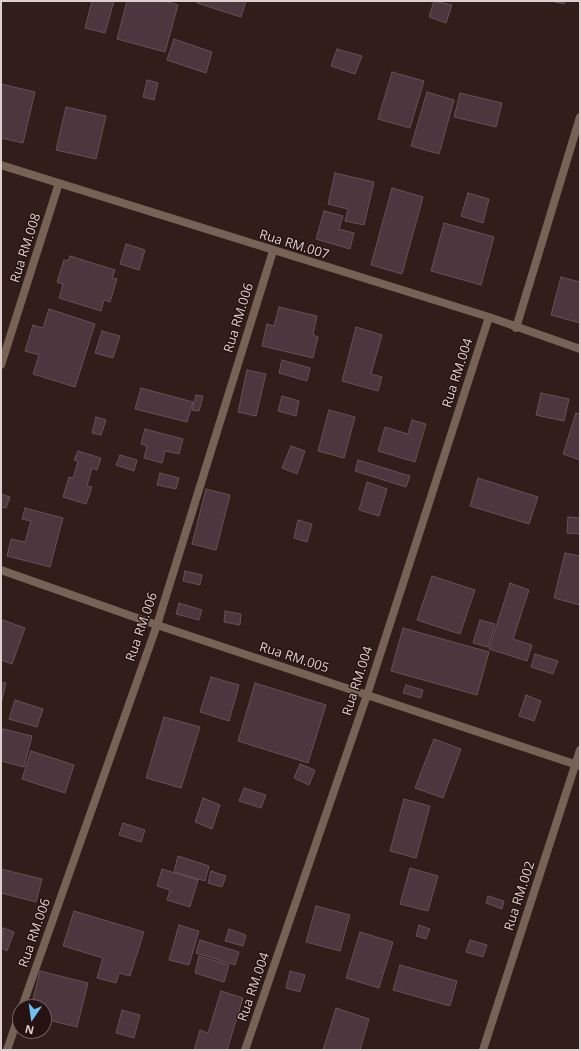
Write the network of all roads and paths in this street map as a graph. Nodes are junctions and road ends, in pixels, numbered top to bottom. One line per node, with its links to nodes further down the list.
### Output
1 (580, 117): 6 (street)
2 (1, 165): 3 (street, Rua RM.007)
3 (59, 184): 4 (street, Rua RM.007); 8 (street, Rua RM.008)
4 (272, 251): 5 (street, Rua RM.007); 10 (street, Rua RM.006)
5 (489, 317): 6 (street, Rua RM.007); 11 (street, Rua RM.004)
6 (516, 328): 7 (street, Rua RM.007)
7 (580, 350)
8 (1, 365)
9 (1, 570): 10 (street, Rua RM.005)
10 (157, 625): 11 (street, Rua RM.005); 14 (street, Rua RM.006)
11 (367, 695): 13 (street, Rua RM.005); 17 (street, Rua RM.004)
12 (580, 750): 13 (street, Rua RM.002)
13 (578, 765): 18 (street, Rua RM.002)
14 (25, 999)
15 (12, 1034): 16 (street)
16 (6, 1050)
17 (245, 1050)
18 (483, 1050)

